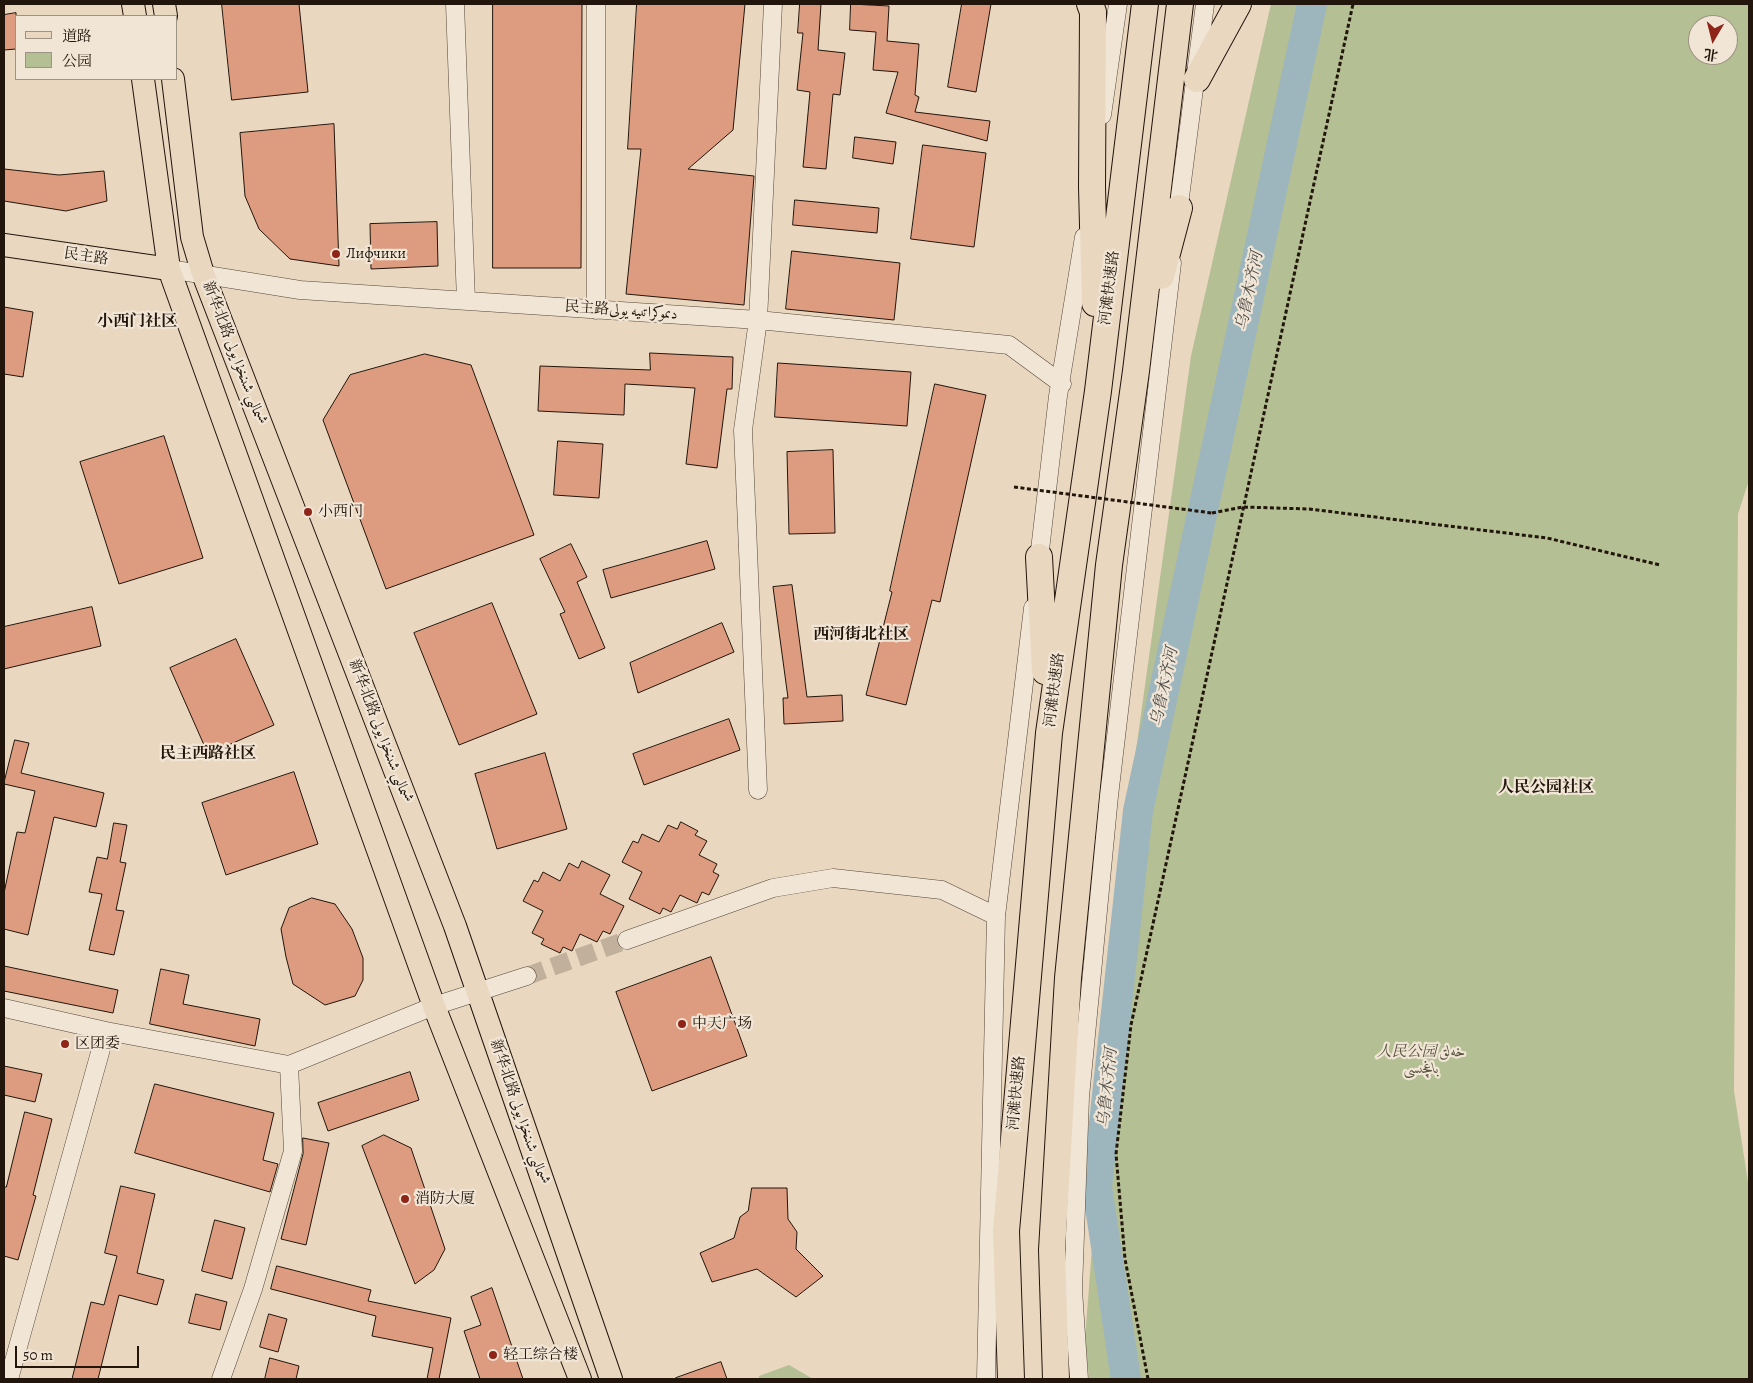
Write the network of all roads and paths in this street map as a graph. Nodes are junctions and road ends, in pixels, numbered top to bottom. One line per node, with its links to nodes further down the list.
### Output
1 (455, 4): 19 (street)
2 (596, 4): 20 (street)
3 (773, 4): 21 (street)
4 (1090, 4): 14 (highway)
5 (1118, 4): 14 (street)
6 (1145, 4): 24 (highway, 河滩快速路)
7 (1180, 4): 22 (highway)
8 (1205, 4): 11 (street)
9 (1238, 4): 11 (highway)
10 (1354, 4): 26 (path)
11 (1197, 79): 15 (street)
12 (144, 80): 17 (main road, 新华北路 شىمالىي شىنخۇا يولى)
13 (173, 80): 18 (main road, 新华北路 شىمالىي شىنخۇا يولى)
14 (1092, 186): 23 (street); 24 (highway)
15 (1179, 208): 22 (highway); 48 (street)
16 (4, 245): 17 (main road, 民主路)
17 (169, 269): 18 (street, 民主路دىموكراتىيە يولى); 35 (main road, 新华北路 شىمالىي شىنخۇا يولى)
18 (203, 274): 19 (street, 民主路دىموكراتىيە يولى); 34 (main road, 新华北路 شىمالىي شىنخۇا يولى)
19 (466, 301): 20 (street, 民主路دىموكراتىيە يولى)
20 (596, 310): 21 (street, 民主路دىموكراتىيە يولى)
21 (758, 320): 23 (street, 民主路دىموكراتىيە يولى); 30 (street)
22 (1136, 371): 47 (highway)
23 (1062, 384): 27 (street)
24 (1098, 391): 29 (highway, 河滩快速路)
25 (1014, 487): 26 (path, bridge)
26 (1243, 507): 28 (path); 49 (path)
27 (1039, 557): 29 (highway); 31 (street)
28 (1660, 565)
29 (1049, 733): 39 (highway, 河滩快速路)
30 (758, 790)
31 (996, 916): 32 (street); 40 (street)
32 (627, 940)
33 (528, 976): 34 (street)
34 (477, 991): 35 (street); 44 (main road, 新华北路 شىمالىي شىنخۇا يولى)
35 (434, 1006): 38 (street); 43 (main road, 新华北路 شىمالىي شىنخۇا يولى)
36 (4, 1008): 37 (street)
37 (106, 1031): 38 (street); 41 (street)
38 (289, 1064): 42 (street)
39 (1017, 1101): 40 (highway); 46 (highway, 河滩快速路)
40 (989, 1236): 45 (street)
41 (9, 1379)
42 (221, 1379)
43 (580, 1379)
44 (611, 1379)
45 (986, 1379)
46 (1011, 1379)
47 (1056, 1379)
48 (1079, 1379)
49 (1148, 1379)

